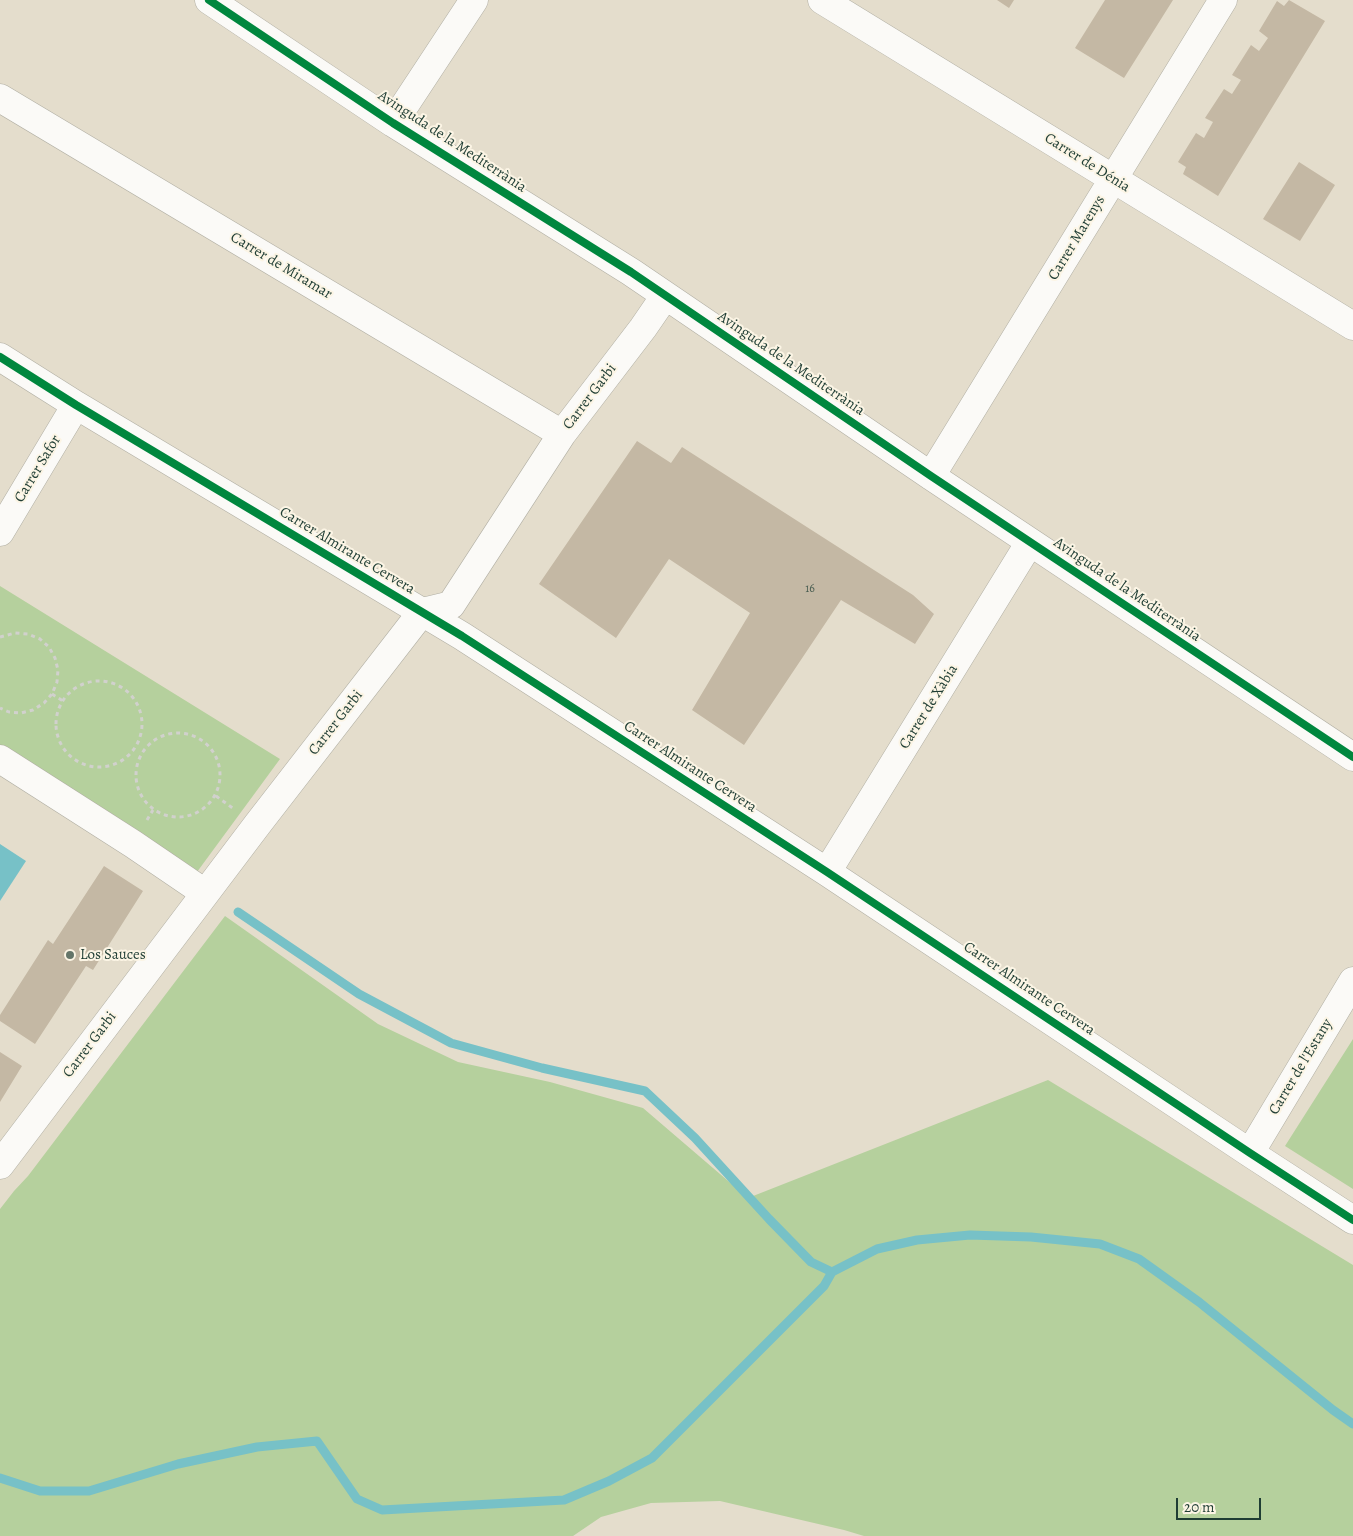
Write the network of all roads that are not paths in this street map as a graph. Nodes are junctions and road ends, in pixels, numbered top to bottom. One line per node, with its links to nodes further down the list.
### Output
1 (209, 0): 6 (street, Avinguda de la Mediterrània)
2 (474, 0): 6 (street)
3 (822, 0): 7 (street, Carrer de Dénia)
4 (1223, 0): 7 (street, Carrer Marenys)
5 (0, 98): 12 (street, Carrer de Miramar)
6 (393, 122): 8 (street, Avinguda de la Mediterrània)
7 (1113, 179): 9 (street, Carrer de Dénia); 13 (street, Carrer Marenys)
8 (665, 296): 12 (street, Carrer Garbi); 13 (street, Avinguda de la Mediterrània)
9 (1353, 326)
10 (0, 356): 11 (street, Carrer Almirante Cervera)
11 (76, 405): 14 (street, Carrer Safor); 16 (street, Carrer Almirante Cervera)
12 (562, 434): 16 (street, Carrer Garbi)
13 (931, 476): 15 (street, Avinguda de la Mediterrània)
14 (0, 532)
15 (1030, 542): 17 (street, Avinguda de la Mediterrània); 19 (street, Carrer de Xàbia)
16 (422, 612): 19 (street, Carrer Almirante Cervera); 20 (street, Carrer Garbi)
17 (1353, 757)
18 (0, 759): 20 (street)
19 (828, 872): 22 (street, Carrer Almirante Cervera)
20 (205, 893): 23 (street, Carrer Garbi)
21 (1353, 982): 22 (street, Carrer de l'Estany)
22 (1250, 1153): 24 (street, Carrer Almirante Cervera)
23 (2, 1160)
24 (1353, 1220)

